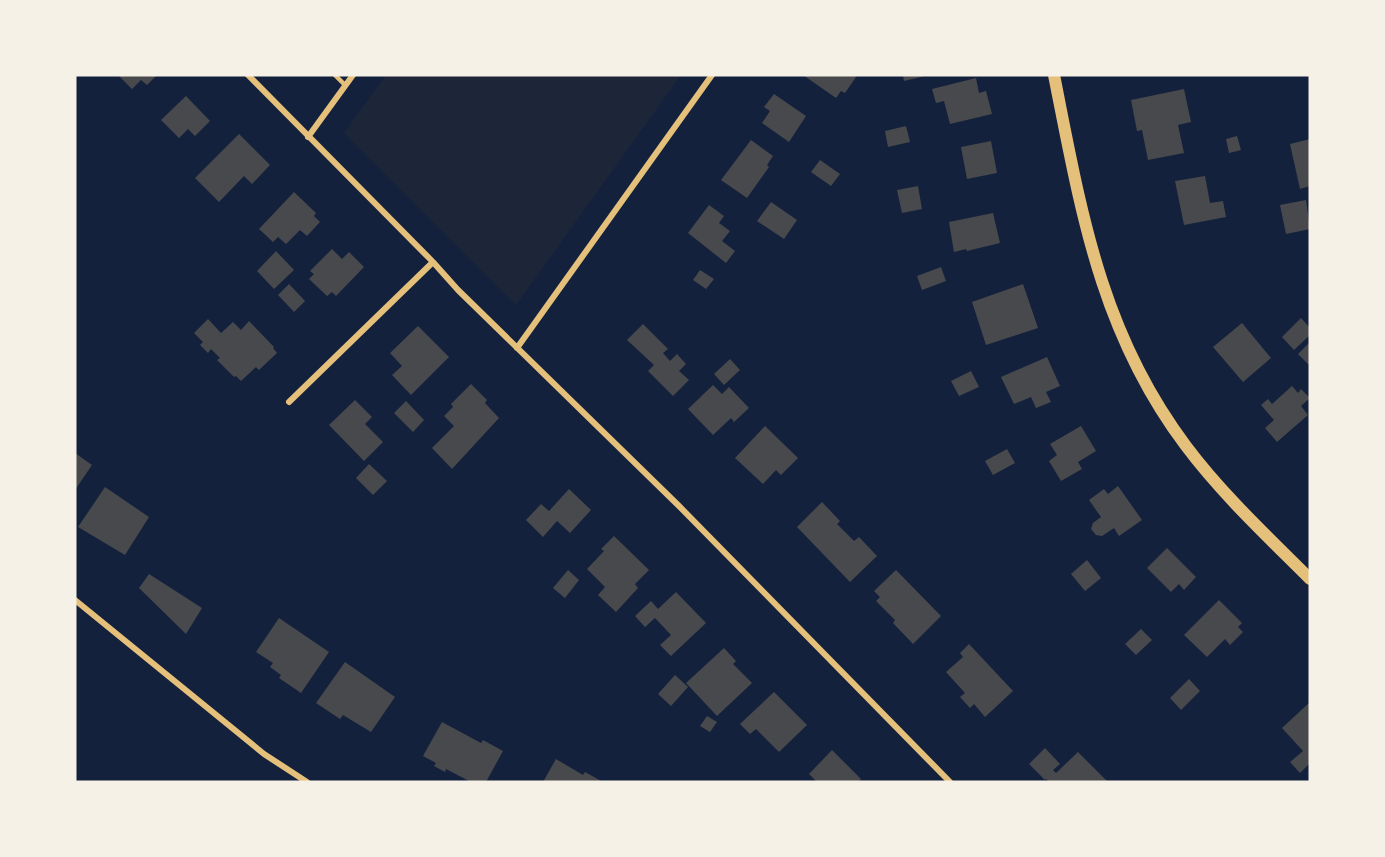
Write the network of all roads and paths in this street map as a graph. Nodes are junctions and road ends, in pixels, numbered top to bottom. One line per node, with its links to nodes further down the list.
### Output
1 (248, 75): 7 (street)
2 (335, 75): 6 (lane)
3 (352, 75): 6 (street)
4 (712, 75): 9 (street)
5 (1054, 75): 11 (main road)
6 (345, 85): 7 (street)
7 (308, 137): 8 (street)
8 (433, 262): 9 (street); 10 (street)
9 (517, 348): 14 (street)
10 (289, 402)
11 (1310, 579)
12 (75, 600): 13 (street)
13 (307, 782)
14 (950, 782)

